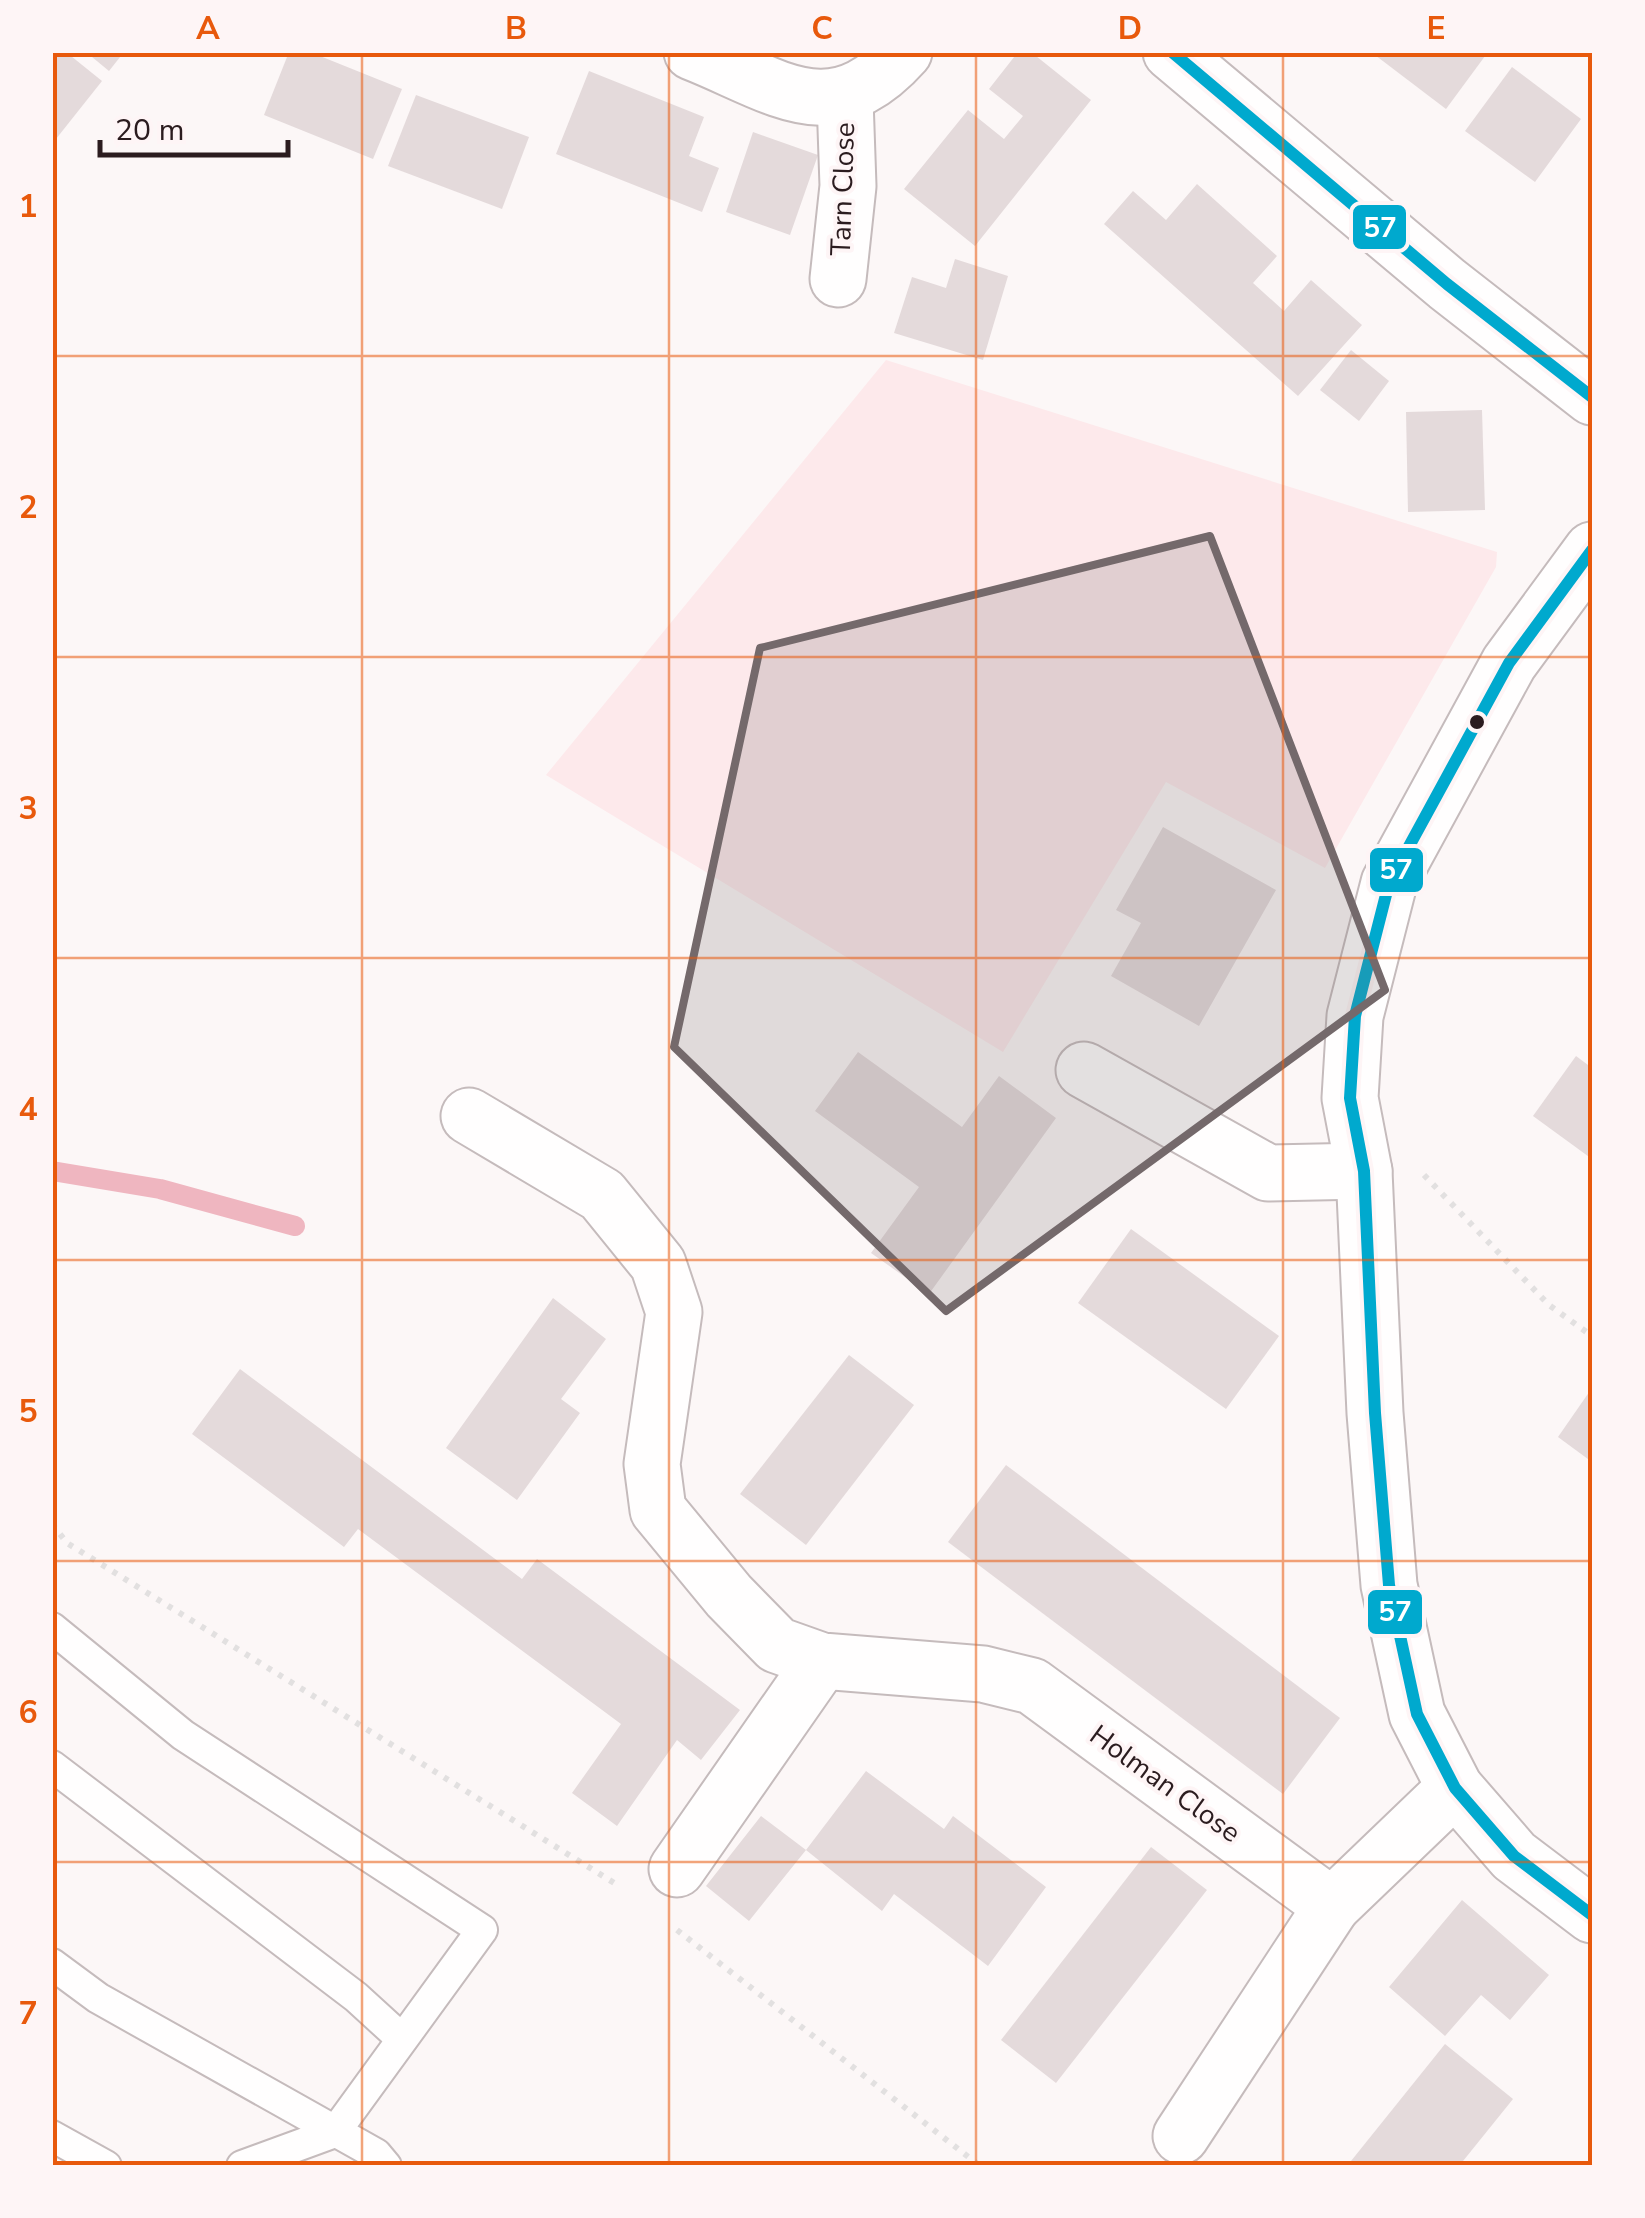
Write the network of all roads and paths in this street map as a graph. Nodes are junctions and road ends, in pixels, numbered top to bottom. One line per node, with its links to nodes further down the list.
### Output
1 (692, 52): 4 (street, Tarn Close)
2 (904, 52): 4 (street, Tarn Close)
3 (1171, 52): 6 (street)
4 (845, 99): 5 (street, Tarn Close)
5 (838, 279)
6 (1592, 397)
7 (1592, 550): 10 (street)
8 (1084, 1070): 10 (street)
9 (469, 1116): 14 (street, Holman Close)
10 (1391, 1169): 11 (path); 16 (street)
11 (1592, 1336)
12 (52, 1524): 17 (path)
13 (52, 1628): 21 (lane)
14 (822, 1661): 17 (street); 18 (street, Holman Close)
15 (52, 1766): 21 (lane)
16 (1454, 1788): 18 (street); 19 (street)
17 (677, 1869): 28 (path)
18 (1332, 1906): 24 (street)
19 (1592, 1916)
20 (52, 1964): 22 (lane)
21 (402, 2039): 22 (lane)
22 (336, 2132): 26 (lane); 27 (lane)
23 (52, 2136): 25 (lane)
24 (1181, 2136)
25 (106, 2166)
26 (242, 2166)
27 (386, 2166)
28 (980, 2166)

